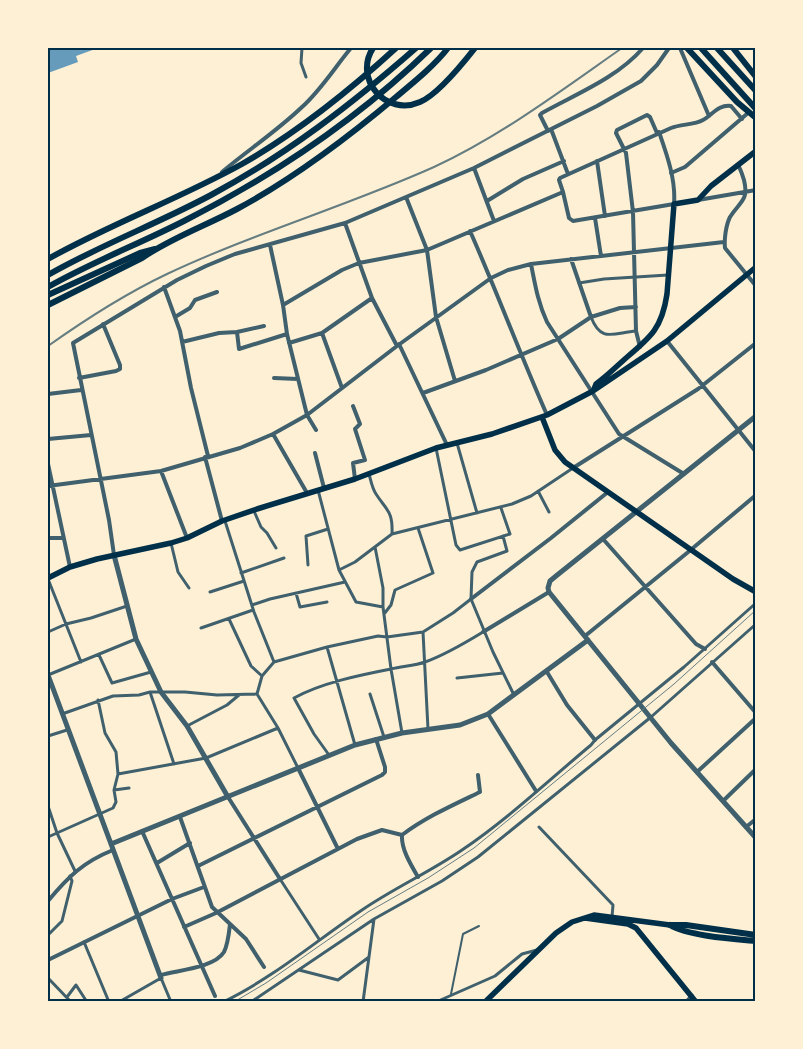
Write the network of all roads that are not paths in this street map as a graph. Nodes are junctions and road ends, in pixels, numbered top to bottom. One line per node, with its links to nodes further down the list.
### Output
1 (302, 48): 17 (street)
2 (351, 48): 34 (street)
3 (373, 48): 7 (main road)
4 (396, 48): 34 (main road)
5 (416, 48): 61 (main road)
6 (431, 48): 67 (main road)
7 (475, 48)
8 (643, 48): 24 (street)
9 (669, 48): 24 (street)
10 (680, 48): 21 (street)
11 (687, 48): 20 (main road)
12 (701, 48): 19 (main road)
13 (717, 48): 18 (main road)
14 (732, 48): 16 (main road)
15 (448, 49): 50 (main road)
16 (755, 76)
17 (306, 77)
18 (756, 91)
19 (756, 109)
20 (748, 113): 22 (street); 23 (main road)
21 (709, 116): 22 (street); 25 (street)
22 (742, 118): 32 (street)
23 (756, 118)
24 (549, 130): 28 (street); 31 (street)
25 (658, 133): 26 (street); 26 (street); 32 (street)
26 (624, 149): 29 (street); 42 (street)
27 (756, 151): 30 (main road)
28 (564, 161): 33 (street); 40 (street)
29 (597, 161): 33 (street); 43 (street)
30 (738, 165): 37 (street); 39 (main road)
31 (474, 168): 38 (street); 40 (street)
32 (671, 173): 41 (street)
33 (568, 174): 36 (street)
34 (218, 175): 55 (main road)
35 (756, 190): 37 (street)
36 (563, 192): 44 (street); 45 (street)
37 (746, 192): 39 (street); 48 (street)
38 (406, 197): 46 (street); 52 (street)
39 (698, 200): 41 (main road)
40 (486, 201): 45 (street)
41 (674, 204): 42 (street); 51 (main road)
42 (633, 212): 43 (street); 53 (street)
43 (605, 216): 44 (street)
44 (595, 218): 54 (street)
45 (494, 222): 47 (street)
46 (345, 224): 49 (street); 57 (street)
47 (470, 231): 52 (street); 64 (street)
48 (724, 242): 51 (street); 60 (street)
49 (270, 245): 68 (street); 72 (street)
50 (155, 249): 70 (main road); 73 (main road)
51 (670, 249): 53 (street); 62 (main road)
52 (427, 250): 57 (street); 76 (street)
53 (635, 252): 54 (street); 63 (street)
54 (602, 256): 56 (street)
55 (48, 259)
56 (570, 259): 58 (street); 65 (street)
57 (358, 263): 71 (street); 72 (street)
58 (532, 264): 64 (street); 84 (street)
59 (756, 267): 60 (main road)
60 (746, 274): 66 (street); 85 (main road)
61 (48, 275)
62 (668, 275): 63 (street); 90 (main road)
63 (635, 277): 65 (street); 74 (street)
64 (491, 278): 76 (street); 91 (street)
65 (578, 283): 77 (street)
66 (756, 286)
67 (48, 287)
68 (164, 287): 75 (street); 78 (street)
69 (217, 292): 75 (street)
70 (48, 295)
71 (372, 298): 82 (street); 89 (street)
72 (283, 304): 83 (street)
73 (48, 306)
74 (636, 307): 77 (street); 80 (street)
75 (175, 317): 86 (street)
76 (436, 317): 89 (street); 95 (street)
77 (591, 317): 80 (street); 84 (street)
78 (103, 324): 92 (street); 92 (street)
79 (264, 326): 81 (street)
80 (636, 330): 90 (street)
81 (237, 332): 83 (street); 86 (street)
82 (322, 333): 87 (street); 97 (street)
83 (287, 334): 87 (street)
84 (558, 339): 91 (street); 99 (street)
85 (667, 341): 96 (street); 99 (main road)
86 (182, 342): 117 (street)
87 (289, 343): 94 (street)
88 (756, 343): 96 (street)
89 (398, 345): 97 (street); 100 (street)
90 (640, 347): 99 (main road)
91 (520, 356): 95 (street); 104 (street)
92 (79, 378): 98 (street)
93 (274, 378): 94 (street)
94 (298, 379): 103 (street)
95 (455, 381): 100 (street)
96 (703, 386): 107 (street); 110 (street)
97 (342, 388): 103 (street)
98 (82, 390): 101 (street); 108 (street)
99 (593, 391): 104 (main road); 110 (street)
100 (423, 393): 113 (street)
101 (48, 394)
102 (353, 406): 124 (street)
103 (307, 414): 106 (street); 109 (street)
104 (544, 416): 112 (main road); 119 (main road)
105 (756, 416): 107 (street)
106 (316, 430)
107 (738, 430): 115 (street); 122 (street)
108 (91, 434): 111 (street); 123 (street)
109 (273, 434): 117 (street); 129 (street)
110 (622, 436): 119 (street); 122 (street)
111 (48, 439)
112 (457, 443): 113 (main road); 135 (street)
113 (447, 445): 114 (main road)
114 (436, 448): 121 (main road); 136 (street)
115 (756, 452)
116 (315, 453): 126 (street)
117 (207, 457): 120 (street); 137 (street)
118 (48, 464): 125 (street)
119 (573, 468): 127 (street); 128 (main road)
120 (161, 470): 123 (street); 144 (street)
121 (369, 474): 124 (main road); 140 (street)
122 (684, 474): 134 (street)
123 (100, 479): 125 (street); 150 (street)
124 (355, 479): 126 (main road)
125 (50, 486): 143 (street)
126 (321, 489): 129 (main road); 139 (street)
127 (538, 491): 131 (street); 133 (street)
128 (608, 492): 134 (main road); 165 (street)
129 (307, 493): 132 (main road)
130 (756, 495): 149 (street)
131 (500, 508): 135 (street); 141 (street)
132 (254, 510): 137 (main road); 148 (street)
133 (549, 512)
134 (638, 512): 145 (street); 149 (main road)
135 (477, 513): 136 (street)
136 (450, 519): 138 (street); 141 (street)
137 (224, 521): 144 (main road); 155 (street)
138 (418, 528): 140 (street); 172 (street)
139 (328, 529): 152 (street); 154 (street)
140 (392, 534): 147 (street)
141 (503, 536): 165 (street)
142 (48, 538): 143 (street)
143 (63, 538): 153 (street)
144 (187, 538): 146 (main road)
145 (603, 539): 159 (street); 161 (street)
146 (171, 543): 150 (main road); 160 (street)
147 (375, 547): 154 (street); 170 (street)
148 (276, 548)
149 (691, 550): 159 (street); 163 (main road)
150 (114, 555): 153 (main road); 168 (street)
151 (284, 558): 155 (street)
152 (308, 565)
153 (70, 567): 156 (main road)
154 (339, 570): 158 (street)
155 (241, 573): 157 (street)
156 (48, 578): 174 (street)
157 (244, 581): 162 (street); 169 (street)
158 (345, 582): 164 (street); 170 (street)
159 (646, 587): 181 (street); 184 (street)
160 (189, 588)
161 (549, 590): 179 (street); 181 (street)
162 (210, 592)
163 (756, 592)
164 (296, 594): 166 (street); 169 (street)
165 (471, 599): 178 (street); 179 (street)
166 (327, 602)
167 (756, 603): 184 (street)
168 (127, 606): 174 (street); 182 (street)
169 (252, 606): 171 (street)
170 (383, 607): 172 (street)
171 (254, 611): 173 (street); 187 (street)
172 (384, 614): 180 (street)
173 (229, 619): 176 (street); 195 (street)
174 (66, 624): 177 (street); 186 (street)
175 (756, 624): 189 (street)
176 (201, 628)
177 (48, 632)
178 (423, 632): 180 (street); 188 (street)
179 (483, 632): 188 (street); 193 (street)
180 (387, 637): 183 (street); 190 (street)
181 (586, 638): 192 (street); 205 (street)
182 (136, 639): 185 (street); 191 (street)
183 (327, 647): 187 (street); 197 (street)
184 (705, 649): 205 (street)
185 (99, 655): 186 (street); 191 (street)
186 (81, 662): 194 (street)
187 (274, 662): 195 (street)
188 (425, 662): 190 (street); 213 (street)
189 (712, 662): 206 (street); 209 (street)
190 (390, 669): 197 (street); 215 (street)
191 (151, 672): 199 (street)
192 (547, 672): 203 (street); 219 (street)
193 (503, 673): 196 (street); 203 (street)
194 (48, 675): 207 (street)
195 (262, 676): 200 (street)
196 (457, 678)
197 (338, 682): 220 (street); 221 (street)
198 (150, 692): 199 (street); 204 (street); 223 (street)
199 (161, 692): 202 (street); 211 (street)
200 (257, 694): 202 (street); 212 (street)
201 (370, 694): 217 (street)
202 (239, 695): 211 (street)
203 (515, 695): 208 (street)
204 (98, 700): 207 (street); 227 (street)
205 (639, 703): 209 (street); 219 (street)
206 (756, 713)
207 (61, 714): 214 (street)
208 (488, 714): 213 (street); 231 (street)
209 (650, 717): 226 (street); 262 (street)
210 (756, 718): 226 (street)
211 (187, 726): 222 (street)
212 (278, 728): 222 (street); 224 (street)
213 (428, 729): 215 (street)
214 (67, 730): 216 (street); 236 (street)
215 (402, 733): 217 (street)
216 (48, 736)
217 (384, 737): 218 (street)
218 (376, 739): 220 (street); 235 (street)
219 (595, 740): 231 (street)
220 (355, 745): 221 (street)
221 (329, 754): 224 (street)
222 (206, 758): 223 (street); 232 (street)
223 (174, 764): 227 (street)
224 (298, 768): 232 (street); 235 (street)
225 (756, 769): 233 (street)
226 (697, 772): 233 (street)
227 (118, 774): 230 (street)
228 (478, 775): 243 (street)
229 (129, 788): 230 (street)
230 (114, 790): 236 (street)
231 (536, 791): 254 (street)
232 (228, 796): 237 (street); 246 (street)
233 (723, 801): 239 (street)
234 (48, 806): 242 (street)
235 (317, 808): 246 (street); 249 (street)
236 (99, 815): 242 (street); 248 (street)
237 (180, 817): 241 (street); 247 (street)
238 (756, 819): 239 (street)
239 (746, 827): 245 (street)
240 (539, 828): 261 (street)
241 (142, 832): 248 (street); 250 (street)
242 (57, 833): 244 (street); 252 (street)
243 (402, 834): 249 (street); 254 (street)
244 (48, 837)
245 (756, 838)
246 (255, 839): 251 (street); 255 (street)
247 (190, 844): 250 (street); 251 (street)
248 (112, 847): 252 (street); 260 (street)
249 (338, 849): 255 (street)
250 (157, 863): 257 (street)
251 (198, 866): 256 (street)
252 (75, 871): 253 (street)
253 (70, 875): 258 (street); 269 (street)
254 (418, 877): 272 (street)
255 (280, 879): 259 (street); 272 (street)
256 (204, 887): 257 (street); 259 (street)
257 (172, 899): 260 (street); 268 (street)
258 (48, 901)
259 (216, 913): 265 (street); 268 (street)
260 (138, 915): 273 (street); 281 (street)
261 (612, 917): 263 (main road); 264 (main road)
262 (374, 918): 276 (street); 280 (street)
263 (585, 918): 271 (main road); 275 (main road)
264 (653, 922): 266 (main road); 271 (main road)
265 (230, 924): 278 (street); 279 (street)
266 (670, 925): 270 (main road); 274 (main road)
267 (479, 926): 283 (lane)
268 (184, 927): 278 (street)
269 (48, 935)
270 (756, 935)
271 (642, 936): 286 (main road)
272 (319, 939): 292 (street)
273 (84, 941): 277 (street); 289 (street)
274 (756, 941)
275 (538, 950): 283 (street); 296 (main road)
276 (370, 957): 280 (street); 294 (street)
277 (48, 960)
278 (202, 965): 281 (street); 285 (street)
279 (264, 967)
280 (298, 970): 293 (street)
281 (161, 977): 290 (street); 291 (street)
282 (48, 978): 284 (street)
283 (451, 994): 295 (street)
284 (67, 996): 287 (street); 288 (street)
285 (215, 996)
286 (694, 999): 297 (street)
287 (70, 1002)
288 (87, 1002)
289 (109, 1002)
290 (119, 1002)
291 (171, 1002)
292 (223, 1002)
293 (251, 1002)
294 (363, 1002)
295 (436, 1002)
296 (485, 1002)
297 (686, 1002)

